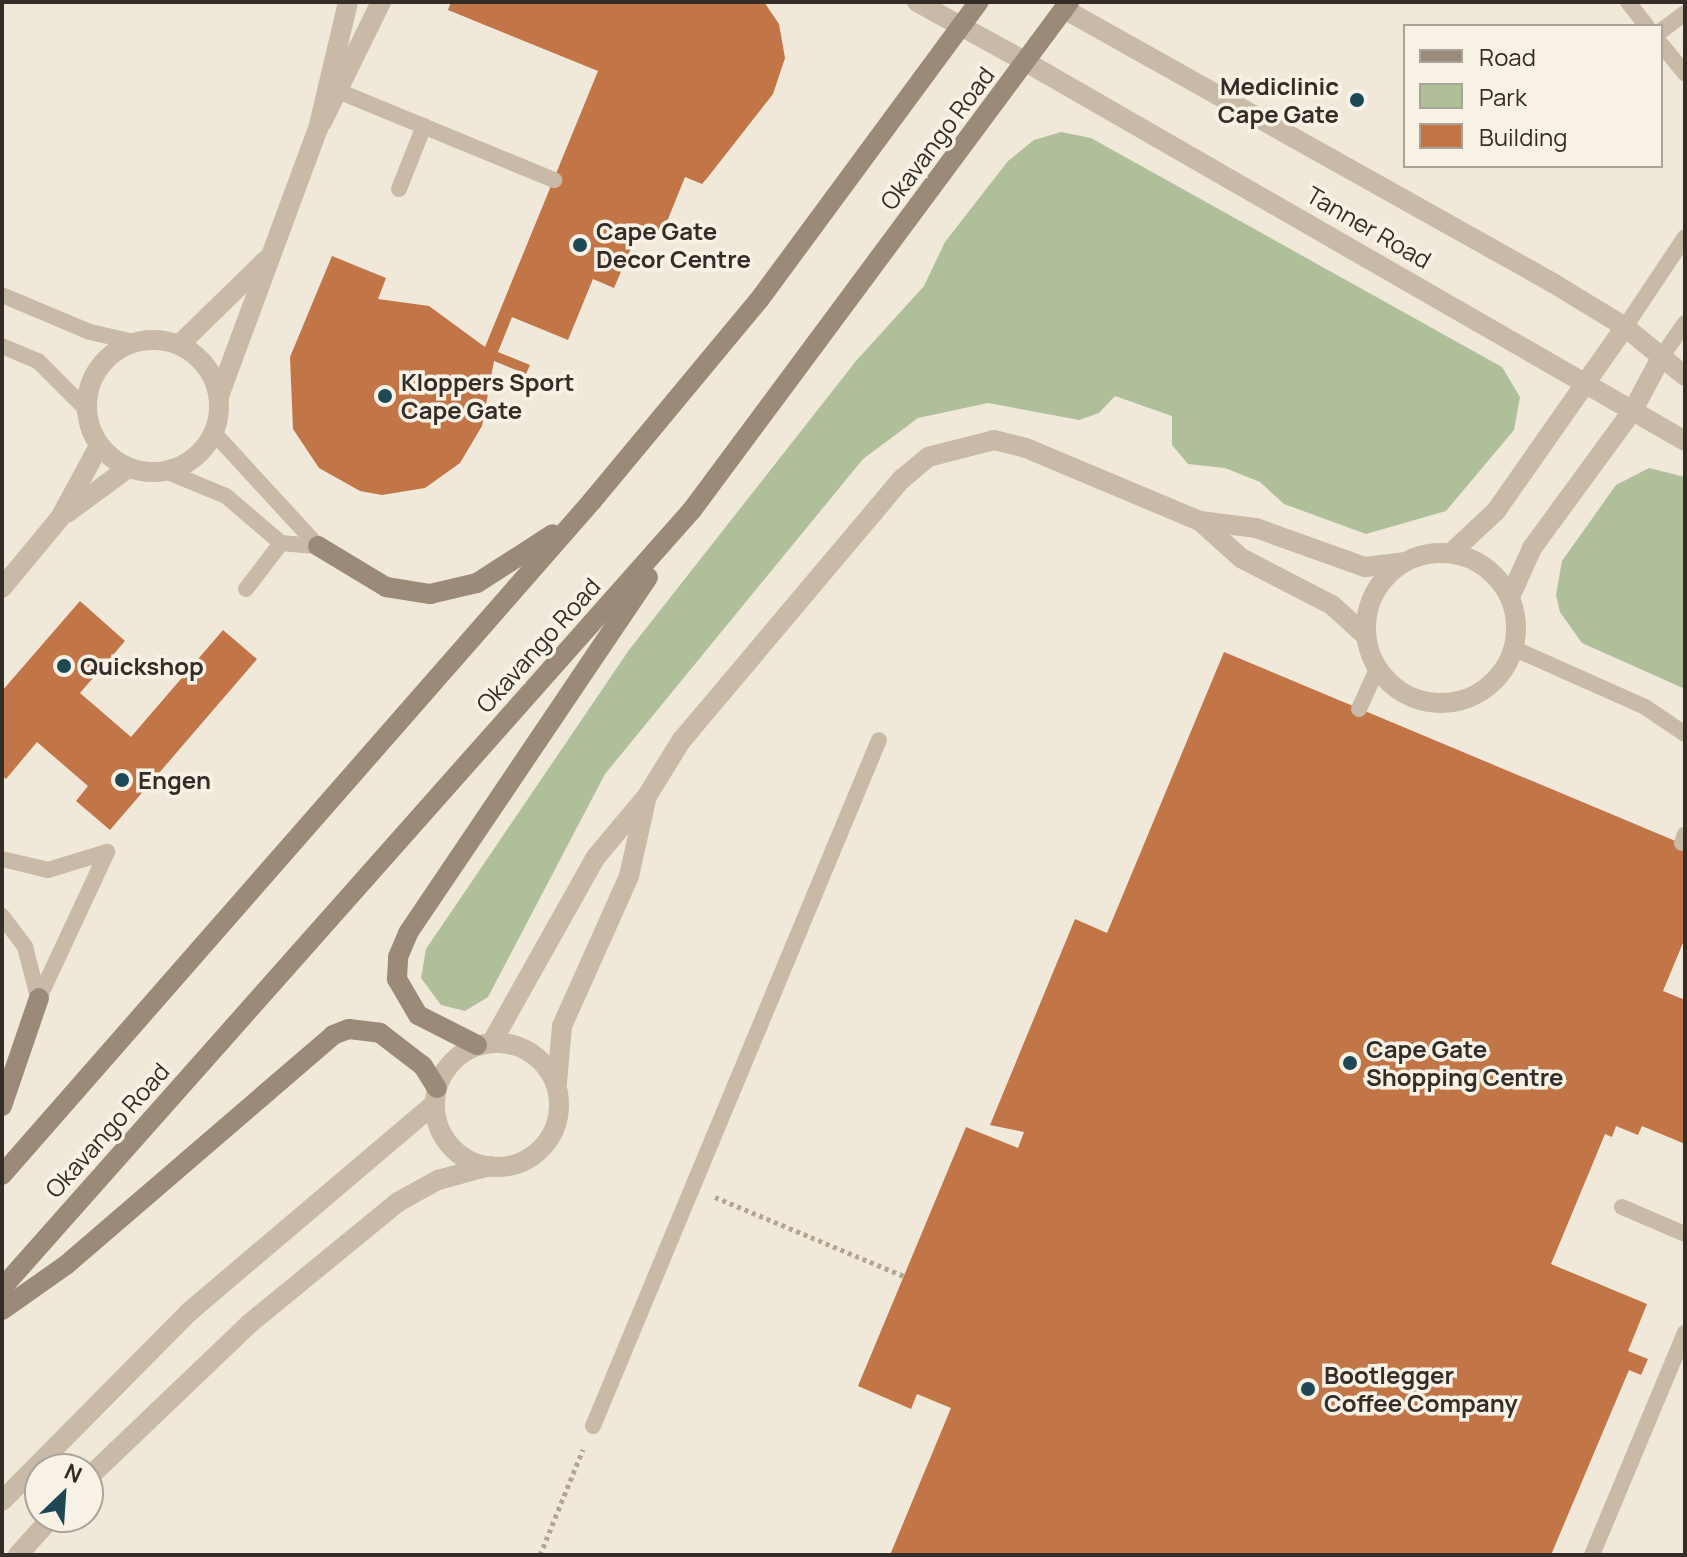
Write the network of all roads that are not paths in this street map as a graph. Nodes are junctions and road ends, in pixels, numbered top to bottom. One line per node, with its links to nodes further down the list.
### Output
1 (348, 2): 14 (street)
2 (381, 2): 14 (street)
3 (917, 2): 9 (street, Tanner Road)
4 (979, 2): 9 (main road, Okavango Road)
5 (1628, 2): 8 (lane)
6 (1061, 4): 12 (main road, Okavango Road); 22 (street, Tanner Road)
7 (1685, 13): 10 (lane)
8 (1645, 24)
9 (960, 27): 12 (street, Tanner Road); 37 (main road, Okavango Road)
10 (1663, 30)
11 (1663, 46): 13 (lane)
12 (1026, 62): 28 (street, Tanner Road); 38 (main road, Okavango Road)
13 (1685, 74)
14 (333, 89): 15 (lane); 19 (street)
15 (424, 126): 16 (lane); 17 (lane)
16 (554, 180)
17 (399, 189)
18 (1685, 237): 22 (lane)
19 (270, 256): 24 (street); 29 (street)
20 (2, 295): 23 (lane)
21 (1685, 323): 26 (lane)
22 (1625, 327): 26 (street, Tanner Road); 28 (street)
23 (134, 342): 24 (street); 30 (street)
24 (179, 345): 29 (street)
25 (2, 346): 30 (lane)
26 (1662, 356): 27 (street, Tanner Road); 31 (street)
27 (1685, 376)
28 (1589, 381): 31 (street, Tanner Road); 43 (street)
29 (219, 396): 32 (street)
30 (86, 409): 34 (street)
31 (1633, 410): 33 (street, Tanner Road); 47 (street)
32 (214, 433): 36 (street); 42 (lane)
33 (1685, 441)
34 (99, 446): 35 (street); 39 (street)
35 (128, 468): 36 (street); 39 (street)
36 (168, 472): 41 (lane)
37 (592, 501): 42 (main road); 63 (main road, Okavango Road)
38 (692, 510): 58 (main road); 66 (main road, Okavango Road)
39 (60, 518): 45 (street)
40 (1200, 521): 44 (street); 48 (street); 54 (street)
41 (281, 543): 42 (lane); 46 (lane)
42 (318, 546)
43 (1451, 553): 44 (street); 47 (street)
44 (1404, 562): 48 (street)
45 (2, 588)
46 (246, 589)
47 (1510, 597): 49 (street)
48 (1366, 636): 50 (street)
49 (1515, 649): 50 (street); 52 (lane)
50 (1377, 669): 51 (lane)
51 (1359, 709)
52 (1685, 734)
53 (879, 740): 69 (lane)
54 (647, 796): 58 (street); 59 (street)
55 (2, 859): 57 (lane)
56 (2, 916): 57 (lane)
57 (39, 998): 61 (main road)
58 (484, 1044): 59 (street); 60 (street)
59 (557, 1085): 62 (street)
60 (435, 1096): 62 (street); 67 (main road); 71 (street)
61 (2, 1106)
62 (490, 1166): 70 (street)
63 (2, 1175)
64 (1622, 1207): 65 (lane)
65 (1685, 1234)
66 (2, 1288)
67 (2, 1310)
68 (1685, 1333): 75 (lane)
69 (593, 1426)
70 (104, 1463)
71 (2, 1501)
72 (38, 1533): 74 (street)
73 (2, 1547): 74 (street)
74 (18, 1555)
75 (1592, 1555)

